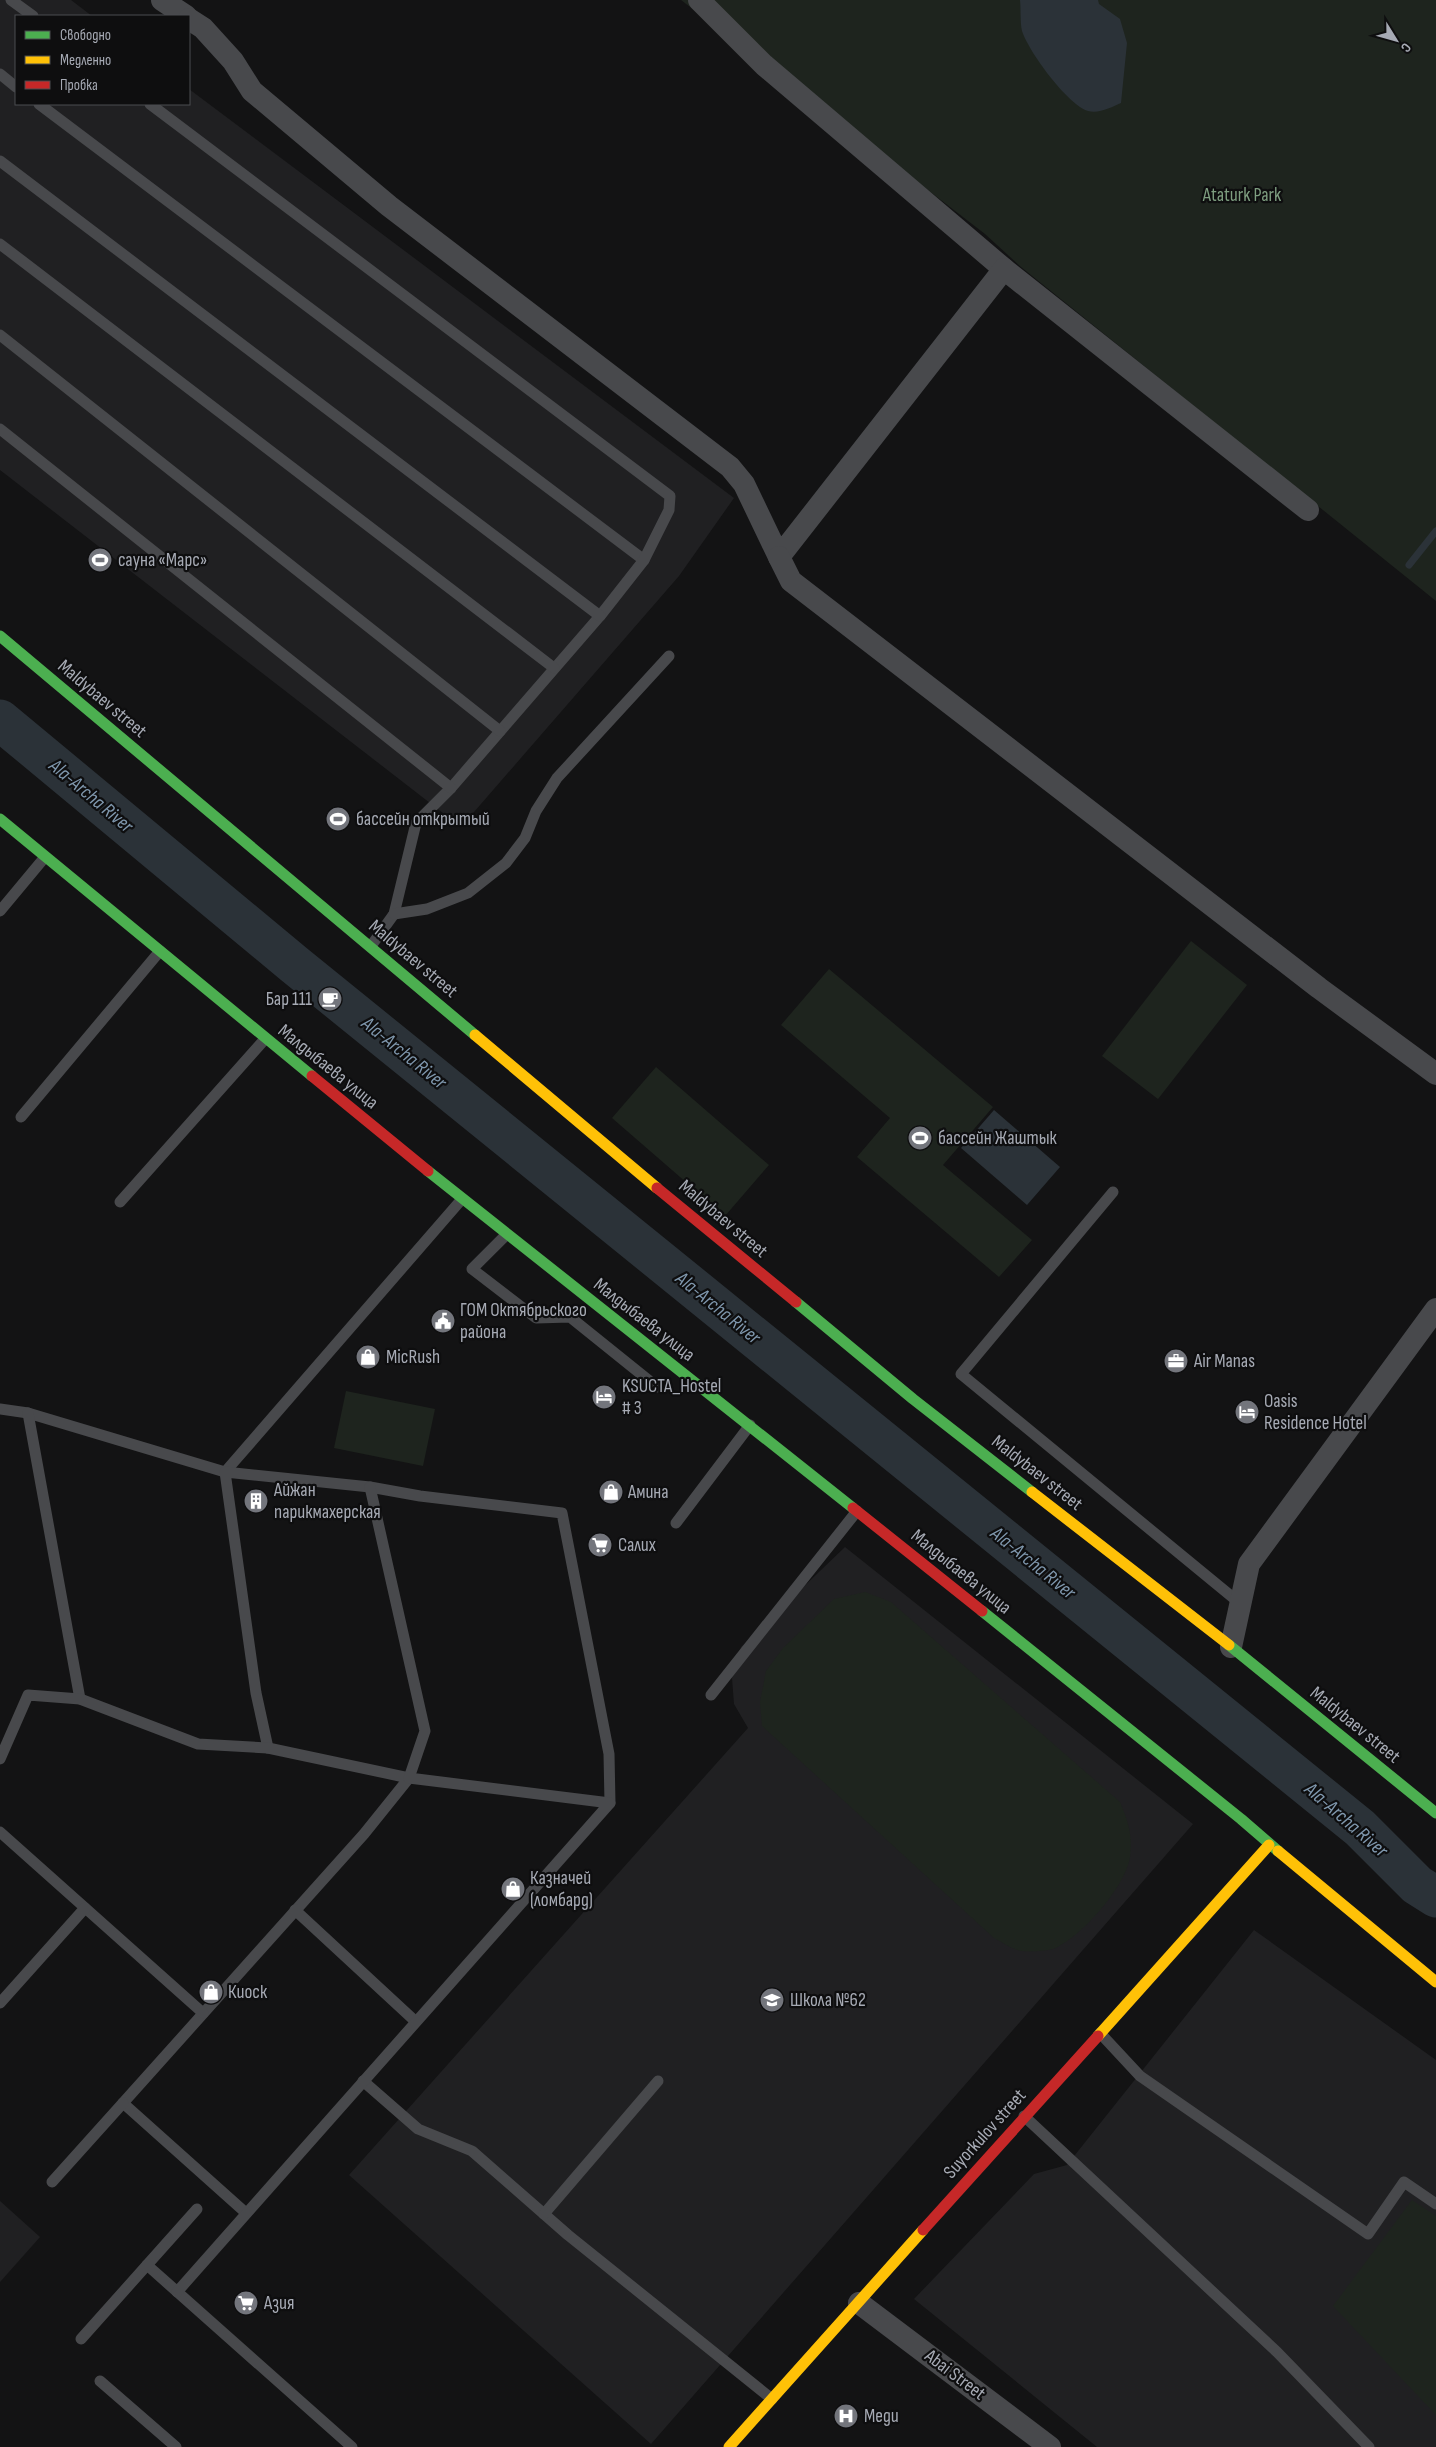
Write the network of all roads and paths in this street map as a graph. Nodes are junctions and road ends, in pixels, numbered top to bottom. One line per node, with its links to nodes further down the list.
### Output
1 (11, 0): 4 (lane)
2 (162, 0): 5 (street)
3 (699, 0): 13 (street)
4 (32, 15)
5 (184, 15)
6 (190, 20): 17 (street)
7 (0, 74): 8 (lane)
8 (15, 85)
9 (40, 105): 18 (lane)
10 (151, 105): 18 (lane)
11 (0, 161): 19 (lane)
12 (0, 244): 22 (lane)
13 (1004, 269): 16 (street); 17 (street)
14 (0, 335): 23 (lane)
15 (0, 429): 24 (lane)
16 (1308, 510)
17 (779, 557): 32 (street)
18 (644, 560): 19 (lane)
19 (600, 616): 22 (lane)
20 (0, 636): 29 (street, Maldybaev street)
21 (669, 656): 28 (lane)
22 (554, 668): 23 (lane)
23 (500, 731): 24 (lane)
24 (451, 788): 28 (lane)
25 (0, 819): 26 (street, Малдыбаева улица)
26 (45, 857): 27 (lane); 30 (street, Малдыбаева улица)
27 (0, 911)
28 (394, 914): 29 (lane)
29 (371, 946): 48 (street, Maldybaev street)
30 (160, 951): 31 (street, Малдыбаева улица); 33 (lane)
31 (266, 1039): 35 (street, Малдыбаева улица); 36 (lane)
32 (1436, 1074)
33 (21, 1116)
34 (1113, 1192): 47 (lane)
35 (462, 1199): 37 (street, Малдыбаева улица); 43 (lane)
36 (120, 1202)
37 (506, 1235): 39 (lane); 42 (street, Малдыбаева улица)
38 (1436, 1309): 47 (street)
39 (657, 1387)
40 (0, 1409): 41 (lane)
41 (28, 1413): 43 (lane); 50 (lane)
42 (750, 1425): 45 (street, Малдыбаева улица); 46 (lane)
43 (225, 1472): 44 (lane); 51 (lane)
44 (370, 1487): 53 (lane); 54 (lane)
45 (857, 1511): 49 (lane); 57 (street, Малдыбаева улица)
46 (676, 1523)
47 (1242, 1605): 48 (street)
48 (1231, 1647): 55 (street, Maldybaev street)
49 (711, 1695)
50 (80, 1699): 51 (lane); 52 (lane)
51 (268, 1748): 53 (lane)
52 (0, 1759)
53 (409, 1778): 54 (lane); 59 (lane)
54 (610, 1803): 63 (lane)
55 (1436, 1813)
56 (0, 1832): 58 (lane)
57 (1269, 1845): 60 (street); 64 (street, Suyorkulov street)
58 (85, 1908): 61 (lane); 62 (lane)
59 (295, 1910): 62 (lane); 63 (lane)
60 (1436, 1982)
61 (0, 2003)
62 (203, 2013): 67 (lane)
63 (416, 2021): 66 (lane)
64 (1100, 2033): 68 (street, Suyorkulov street); 70 (lane)
65 (658, 2080): 73 (lane)
66 (363, 2082): 72 (lane); 73 (lane)
67 (123, 2103): 69 (lane); 72 (lane)
68 (1024, 2116): 76 (street, Suyorkulov street); 84 (lane)
69 (52, 2182)
70 (1436, 2204)
71 (197, 2209): 74 (lane)
72 (246, 2213): 75 (lane)
73 (544, 2214): 79 (lane)
74 (147, 2265): 75 (lane); 77 (lane)
75 (177, 2292): 81 (lane)
76 (860, 2303): 79 (street, Suyorkulov street); 83 (street, Abai Street)
77 (81, 2338)
78 (100, 2381): 80 (lane)
79 (772, 2399): 82 (street, Suyorkulov street)
80 (176, 2447)
81 (352, 2447)
82 (729, 2447)
83 (1050, 2447)
84 (1369, 2447)

